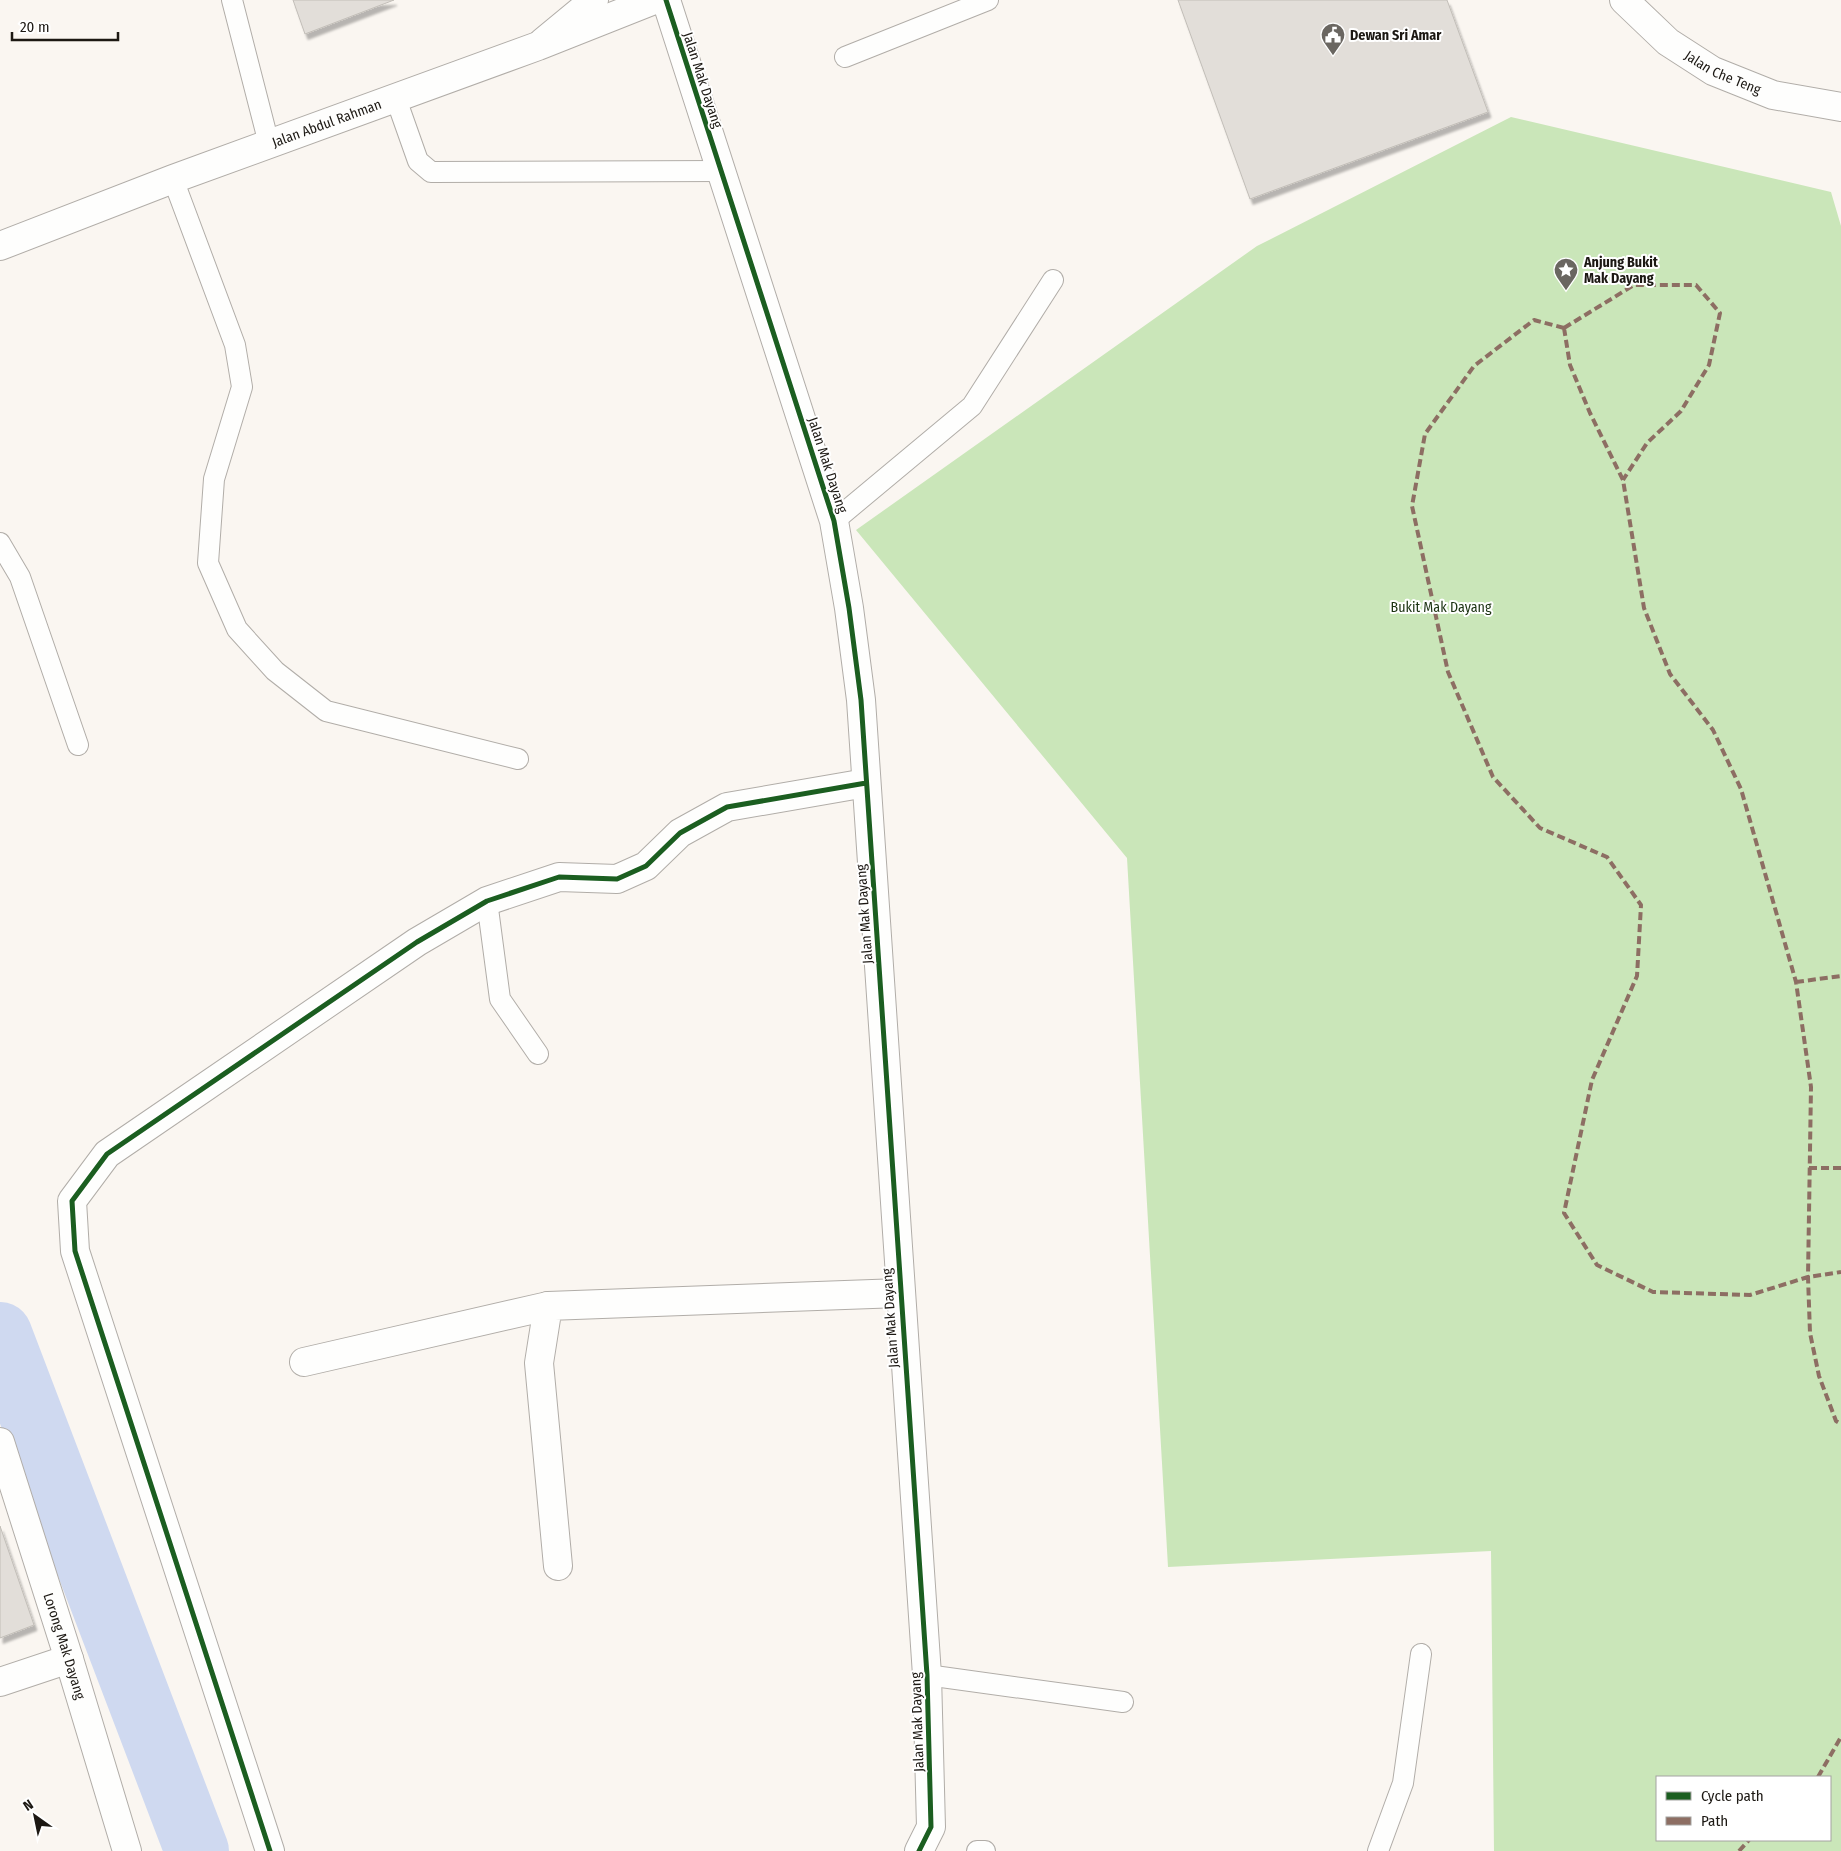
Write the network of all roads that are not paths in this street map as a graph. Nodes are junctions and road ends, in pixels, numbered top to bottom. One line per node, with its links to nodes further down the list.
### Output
1 (232, 0): 11 (lane)
2 (594, 0): 7 (street)
3 (654, 0): 7 (street, Jalan Abdul Rahman)
4 (666, 0): 12 (street, Jalan Mak Dayang)
5 (988, 0): 8 (lane)
6 (1624, 0): 10 (street, Jalan Che Teng)
7 (538, 46): 9 (street, Jalan Abdul Rahman)
8 (845, 57)
9 (395, 96): 11 (street, Jalan Abdul Rahman); 12 (lane)
10 (1841, 107)
11 (269, 144): 13 (street, Jalan Abdul Rahman)
12 (721, 171): 16 (street, Jalan Mak Dayang)
13 (173, 179): 14 (street, Jalan Abdul Rahman); 19 (lane)
14 (0, 246)
15 (1053, 280): 16 (lane)
16 (834, 521): 20 (street, Jalan Mak Dayang)
17 (0, 543): 18 (lane)
18 (78, 745)
19 (518, 759)
20 (866, 784): 21 (street); 23 (street, Jalan Mak Dayang)
21 (487, 902): 22 (lane); 34 (street)
22 (538, 1054)
23 (900, 1293): 24 (street); 30 (street, Jalan Mak Dayang)
24 (548, 1306): 25 (street); 27 (street)
25 (304, 1362)
26 (0, 1442): 29 (street, Lorong Mak Dayang)
27 (558, 1566)
28 (1421, 1654): 38 (lane)
29 (69, 1659): 31 (street); 33 (street, Lorong Mak Dayang)
30 (927, 1675): 32 (lane); 35 (street, Jalan Mak Dayang)
31 (0, 1682)
32 (1123, 1702)
33 (127, 1851)
34 (270, 1851)
35 (919, 1851)
36 (977, 1851): 37 (lane)
37 (985, 1851)
38 (1378, 1851)

